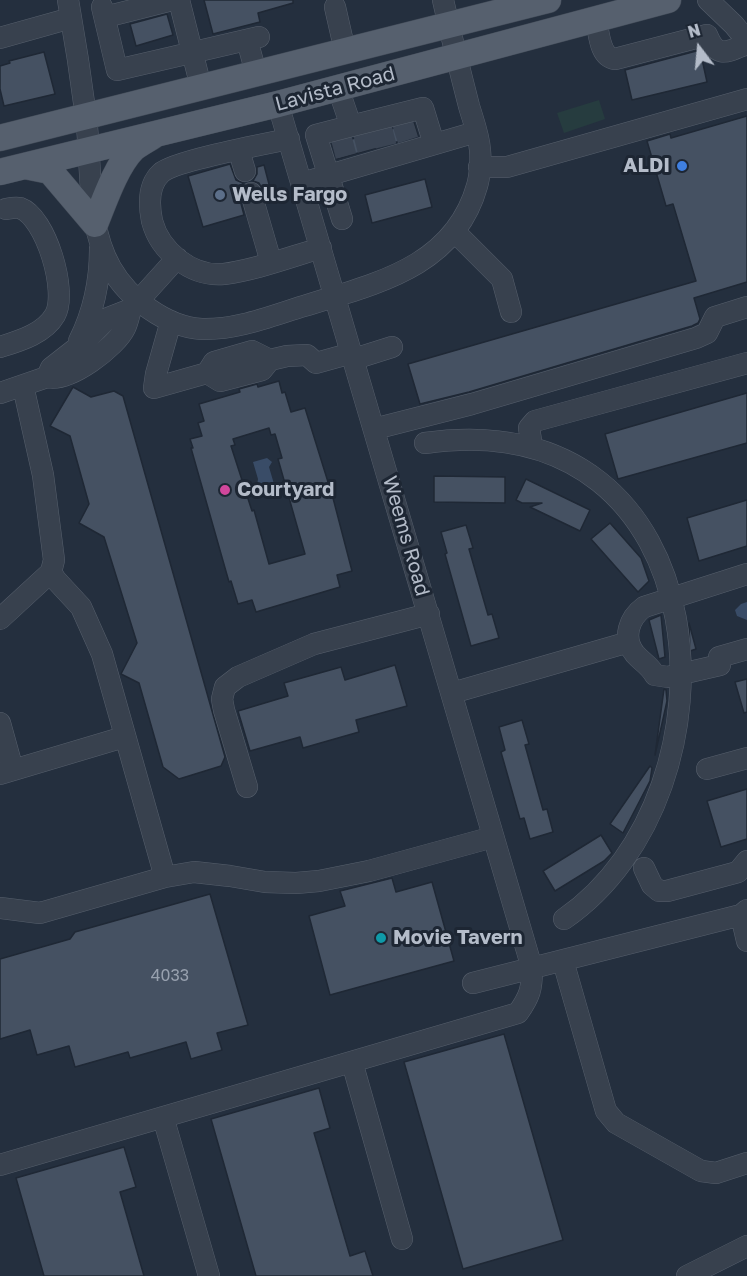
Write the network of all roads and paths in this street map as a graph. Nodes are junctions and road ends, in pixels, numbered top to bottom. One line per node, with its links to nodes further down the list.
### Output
1 (172, 0): 7 (street)
2 (179, 0): 15 (street)
3 (443, 0): 11 (street)
4 (548, 0): 11 (main road, Lavista Road)
5 (668, 0): 10 (main road, Lavista Road)
6 (708, 0): 13 (street)
7 (108, 8): 9 (street); 15 (street)
8 (335, 8): 14 (street)
9 (70, 11): 12 (street); 22 (street)
10 (596, 19): 13 (street); 16 (main road, Lavista Road)
11 (448, 26): 14 (main road, Lavista Road); 16 (street)
12 (0, 38)
13 (747, 43)
14 (345, 51): 17 (main road, Lavista Road)
15 (192, 53): 17 (street); 18 (street)
16 (457, 56): 19 (main road, Lavista Road); 24 (street)
17 (256, 73): 18 (main road, Lavista Road)
18 (201, 87): 22 (main road, Lavista Road)
19 (339, 88): 21 (main road, Lavista Road); 28 (street)
20 (747, 99): 32 (street)
21 (278, 104): 25 (main road, Lavista Road); 27 (street, Weems Road)
22 (86, 116): 26 (main road, Lavista Road); 30 (street)
23 (405, 131): 28 (street); 28 (street); 29 (street); 29 (street)
24 (476, 132): 29 (street); 32 (street)
25 (157, 134): 30 (main road, Lavista Road); 40 (main road)
26 (0, 138)
27 (289, 139): 35 (street, Weems Road); 42 (street)
28 (364, 141): 34 (street); 34 (street)
29 (434, 144)
30 (89, 150): 31 (main road, Lavista Road); 40 (street)
31 (25, 166): 33 (main road, Lavista Road); 40 (main road)
32 (479, 167): 39 (street)
33 (0, 172)
34 (327, 176): 35 (street); 38 (street)
35 (302, 183): 41 (street, Weems Road)
36 (251, 193): 43 (street)
37 (6, 208): 49 (street)
38 (342, 219)
39 (454, 231): 44 (street); 47 (street)
40 (97, 234): 45 (street); 51 (street)
41 (321, 248): 43 (street); 44 (street, Weems Road)
42 (177, 258): 43 (street); 45 (street)
43 (271, 262)
44 (336, 297): 48 (street); 52 (street, Weems Road)
45 (135, 305): 48 (street); 51 (street); 54 (street)
46 (747, 307): 57 (street)
47 (511, 312)
48 (171, 321): 52 (street)
49 (0, 347)
50 (392, 347): 52 (street)
51 (76, 349): 54 (street)
52 (353, 356): 57 (street, Weems Road)
53 (747, 363): 59 (street)
54 (47, 377): 55 (street)
55 (23, 387): 56 (street); 61 (street)
56 (0, 393)
57 (374, 429): 63 (street, Weems Road)
58 (425, 443): 59 (street)
59 (532, 446): 60 (street)
60 (668, 534)
61 (51, 572): 64 (street); 71 (street)
62 (747, 574): 65 (street)
63 (429, 614): 69 (street, Weems Road); 76 (street)
64 (0, 619)
65 (629, 642): 67 (street); 69 (street)
66 (747, 649): 67 (street)
67 (719, 653): 68 (street)
68 (721, 688)
69 (452, 693): 78 (street, Weems Road)
70 (0, 723): 75 (street)
71 (124, 738): 75 (street); 82 (street)
72 (714, 746): 74 (street)
73 (747, 758): 74 (street)
74 (707, 769): 77 (street)
75 (6, 772)
76 (247, 787)
77 (699, 791)
78 (493, 837): 82 (street); 88 (street, Weems Road)
79 (660, 851): 81 (street)
80 (747, 861): 81 (street)
81 (644, 868): 85 (street)
82 (165, 877): 83 (street)
83 (0, 908)
84 (744, 913): 86 (street); 87 (street)
85 (564, 919)
86 (747, 941)
87 (563, 961): 88 (street); 92 (street)
88 (532, 968): 89 (street); 90 (street)
89 (473, 983)
90 (352, 1062): 91 (street); 94 (street)
91 (163, 1117): 93 (street); 96 (street)
92 (747, 1163)
93 (0, 1165)
94 (402, 1239)
95 (747, 1246): 97 (street)
96 (208, 1276)
97 (687, 1276)

